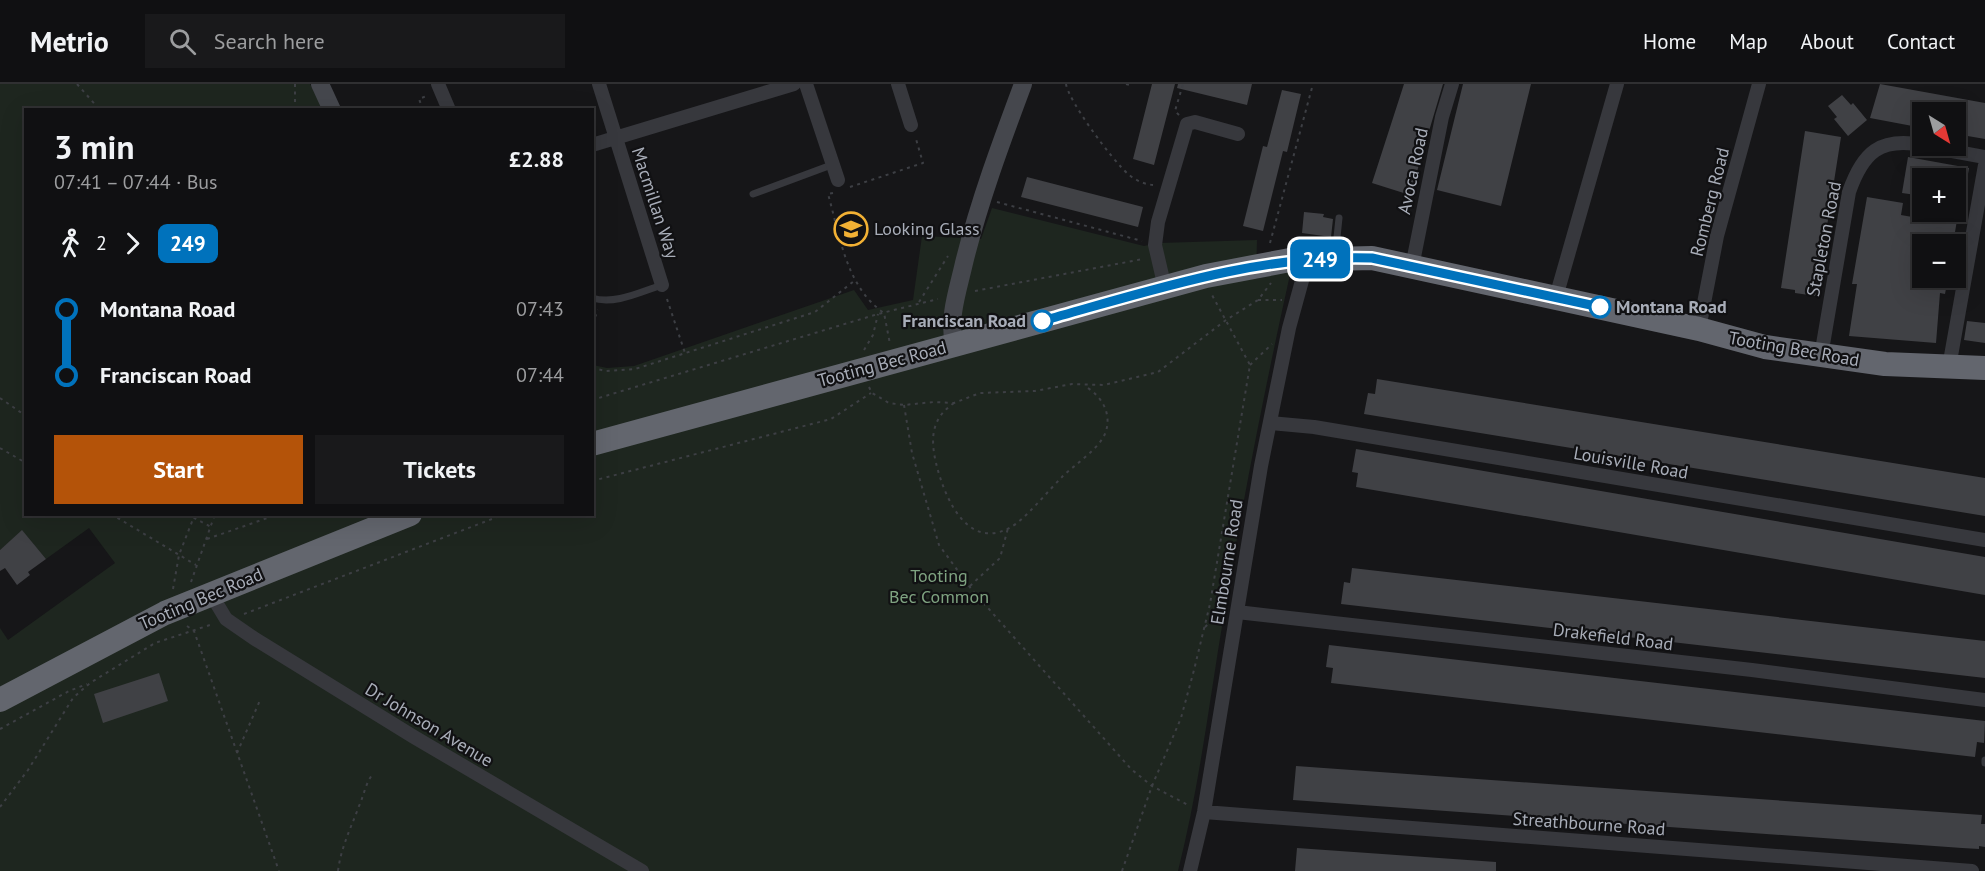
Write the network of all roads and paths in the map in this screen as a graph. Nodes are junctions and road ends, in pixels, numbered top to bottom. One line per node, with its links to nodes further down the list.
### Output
1 (77, 84): 18 (path)
2 (295, 84): 19 (path)
3 (320, 84): 20 (street)
4 (599, 84): 26 (street)
5 (794, 84): 26 (street, Macmillan Way)
6 (806, 84): 31 (street)
7 (898, 84): 24 (street)
8 (1023, 84): 36 (street)
9 (1066, 84): 34 (path)
10 (1126, 84): 16 (path)
11 (1183, 84): 23 (path)
12 (1312, 84): 39 (path)
13 (1452, 84): 43 (street, Avoca Road)
14 (1617, 84): 51 (street)
15 (1759, 84): 62 (street, Romberg Road)
16 (1133, 86)
17 (439, 88): 21 (path); 22 (street)
18 (98, 108)
19 (295, 108)
20 (331, 108)
21 (422, 108)
22 (448, 108)
23 (1187, 124): 25 (street); 34 (street)
24 (911, 125): 33 (path)
25 (1238, 134)
26 (615, 139): 28 (street); 46 (street, Macmillan Way)
27 (1912, 143): 67 (street, Stapleton Road)
28 (594, 144)
29 (1966, 153): 30 (street, Stapleton Road)
30 (1985, 157)
31 (834, 164): 33 (street); 35 (lane)
32 (1985, 165): 69 (street)
33 (838, 187): 45 (path)
34 (1168, 188): 40 (street)
35 (753, 194)
36 (982, 199): 38 (street); 40 (path)
37 (1339, 218): 41 (lane)
38 (969, 246): 56 (path); 63 (street)
39 (1269, 246)
40 (1154, 251): 47 (street); 49 (path)
41 (1335, 258): 42 (highway, Tooting Bec Road); 43 (highway, Tooting Bec Road)
42 (1303, 259): 47 (highway, Tooting Bec Road); 54 (street, Elmbourne Road)
43 (1412, 267): 51 (highway, Tooting Bec Road)
44 (1273, 280): 53 (path)
45 (854, 281): 57 (path); 65 (path)
46 (662, 285): 55 (lane, Macmillan Way); 65 (path)
47 (1165, 288): 63 (highway, Tooting Bec Road)
48 (1209, 289): 60 (path)
49 (966, 292)
50 (947, 296): 56 (path)
51 (1556, 297): 62 (highway, Tooting Bec Road)
52 (594, 299): 55 (lane, Macmillan Way)
53 (1258, 300): 54 (path); 60 (path)
54 (1297, 300): 61 (street, Elmbourne Road)
55 (601, 301): 59 (path)
56 (918, 304): 57 (path)
57 (884, 313): 58 (path); 64 (path)
58 (878, 314): 66 (path); 74 (path)
59 (594, 319)
60 (1226, 320): 68 (path); 72 (path)
61 (1289, 328): 68 (path); 78 (street, Elmbourne Road)
62 (1699, 329): 67 (highway, Tooting Bec Road)
63 (954, 344): 79 (highway, Tooting Bec Road)
64 (890, 346)
65 (686, 354): 70 (path)
66 (863, 354)
67 (1821, 356): 69 (highway, Tooting Bec Road)
68 (1250, 365): 101 (path)
69 (1949, 367): 71 (highway, Tooting Bec Road)
70 (594, 368)
71 (1985, 368)
72 (1081, 385): 75 (path); 90 (path)
73 (0, 398): 77 (path)
74 (594, 399)
75 (954, 403): 76 (path); 90 (path)
76 (904, 405): 82 (path); 95 (path)
77 (24, 415)
78 (1270, 423): 92 (street, Louisville Road); 98 (street, Elmbourne Road)
79 (594, 443)
80 (0, 448): 81 (path)
81 (24, 463)
82 (594, 480)
83 (114, 516): 93 (path)
84 (194, 516): 89 (path); 93 (path)
85 (214, 516): 89 (path)
86 (273, 516): 91 (path)
87 (405, 516): 96 (highway, Tooting Bec Road)
88 (500, 516): 99 (path)
89 (211, 527): 91 (path)
90 (1008, 528): 95 (path)
91 (207, 539): 94 (path)
92 (1985, 540)
93 (179, 555): 94 (path)
94 (196, 566): 97 (path)
95 (969, 586): 110 (path)
96 (211, 594): 99 (street, Dr Johnson Avenue); 105 (highway, Tooting Bec Road)
97 (174, 596)
98 (1231, 610): 101 (path); 106 (street, Drakefield Road); 112 (street, Elmbourne Road)
99 (226, 619): 102 (path); 115 (street, Dr Johnson Avenue)
100 (184, 623): 102 (path)
101 (1204, 627): 110 (path)
102 (194, 631): 103 (path); 108 (path)
103 (90, 683): 107 (path); 111 (path)
104 (261, 698): 108 (path)
105 (0, 700)
106 (1985, 700)
107 (0, 729)
108 (236, 754): 113 (path)
109 (372, 775): 114 (path)
110 (1152, 786): 112 (path); 116 (path)
111 (0, 807)
112 (1204, 812): 117 (street, Elmbourne Road); 118 (street, Streathbourne Road)
113 (279, 871)
114 (338, 871)
115 (642, 871)
116 (1122, 871)
117 (1190, 871)
118 (1972, 871)

